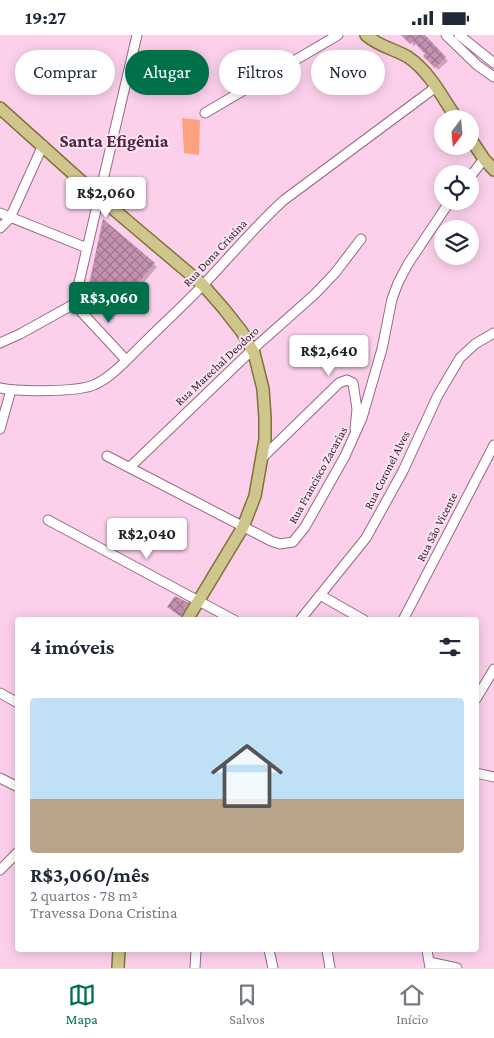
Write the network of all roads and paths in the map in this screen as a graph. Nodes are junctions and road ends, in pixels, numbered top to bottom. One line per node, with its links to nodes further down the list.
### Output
1 (137, 35): 17 (street)
2 (338, 35): 11 (street)
3 (366, 35): 8 (main road)
4 (446, 35): 7 (street)
5 (459, 35): 6 (street)
6 (494, 63)
7 (494, 77)
8 (436, 87): 10 (main road); 24 (street, Rua Dona Cristina)
9 (0, 108): 12 (main road)
10 (451, 110)
11 (204, 113)
12 (43, 145): 17 (main road); 20 (street)
13 (479, 152): 14 (main road)
14 (484, 159): 15 (street); 16 (main road)
15 (479, 165)
16 (494, 170)
17 (99, 197): 23 (street); 24 (main road)
18 (444, 210): 33 (street, Rua Francisco Zacarias)
19 (0, 213): 20 (street)
20 (10, 218): 21 (street); 23 (street)
21 (0, 228)
22 (362, 239): 28 (street, Rua Marechal Deodoro)
23 (87, 248): 25 (street)
24 (203, 285): 28 (main road); 29 (street, Rua Dona Cristina)
25 (74, 304): 27 (street); 29 (street)
26 (494, 333): 40 (street, Rua Coronel Alves)
27 (0, 343)
28 (252, 350): 36 (main road); 37 (street, Rua Marechal Deodoro)
29 (126, 360): 31 (street, Rua Dona Cristina)
30 (0, 388): 31 (street, Rua Dona Cristina)
31 (11, 390): 32 (street)
32 (0, 429)
33 (354, 439): 36 (street); 39 (street, Rua Francisco Zacarias)
34 (494, 445): 46 (street, Rua São Vicente)
35 (108, 456): 37 (street, Rua Francisco Zacarias)
36 (262, 457): 39 (main road)
37 (130, 467): 39 (street, Rua Francisco Zacarias)
38 (48, 520): 41 (street)
39 (243, 527): 41 (main road)
40 (320, 595): 44 (street, Rua Coronel Alves); 45 (street)
41 (199, 601): 42 (main road); 43 (street)
42 (189, 617)
43 (228, 617)
44 (302, 617)
45 (359, 617)
46 (405, 617)
47 (494, 669): 49 (street)
48 (0, 693): 50 (street)
49 (479, 694)
50 (15, 701)
51 (479, 774): 52 (street)
52 (494, 777)
53 (0, 778): 54 (street)
54 (15, 786)
55 (15, 856): 56 (street)
56 (0, 870)
57 (119, 952): 63 (main road)
58 (196, 952): 64 (street)
59 (269, 952): 65 (street)
60 (327, 952): 66 (street)
61 (427, 952): 62 (street)
62 (429, 965): 67 (street)
63 (118, 968)
64 (195, 968)
65 (273, 968)
66 (330, 968)
67 (457, 968)

